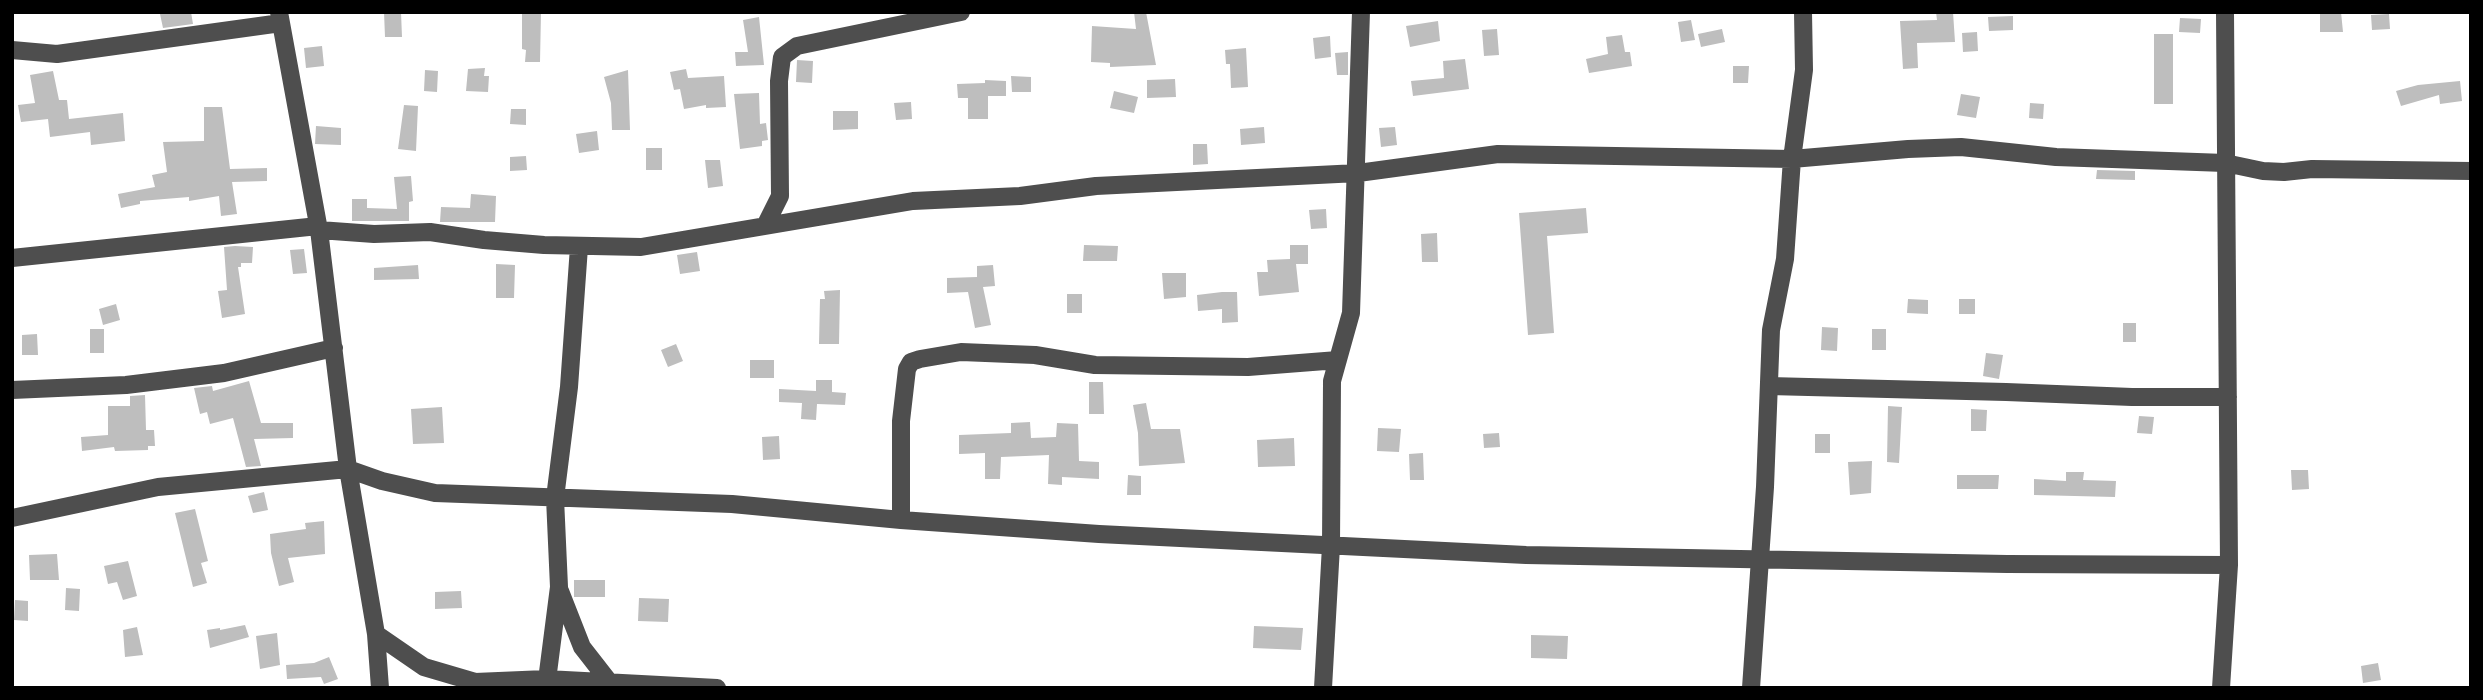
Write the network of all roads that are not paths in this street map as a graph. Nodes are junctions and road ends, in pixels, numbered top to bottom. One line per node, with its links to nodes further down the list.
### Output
1 (961, 12): 11 (street)
2 (1361, 12): 10 (street)
3 (1803, 12): 7 (street)
4 (2225, 12): 8 (street)
5 (280, 18): 6 (street); 12 (street)
6 (12, 50)
7 (1792, 159): 8 (street); 10 (street); 17 (street)
8 (2225, 163): 9 (street); 19 (street)
9 (2471, 171)
10 (1358, 173): 11 (street); 16 (street)
11 (765, 226): 13 (street)
12 (319, 228): 13 (street); 14 (street); 15 (street)
13 (579, 247): 21 (street)
14 (12, 258)
15 (334, 348): 18 (street); 20 (street)
16 (1338, 360): 23 (street); 24 (street)
17 (1769, 386): 19 (street); 25 (street)
18 (12, 390)
19 (2228, 397): 26 (street)
20 (348, 469): 21 (street); 22 (street); 28 (street)
21 (555, 498): 23 (street); 27 (street)
22 (12, 518)
23 (901, 520): 24 (street)
24 (1331, 546): 25 (street); 33 (street)
25 (1760, 560): 26 (street); 34 (street)
26 (2229, 565): 35 (street)
27 (559, 587): 29 (street); 30 (street)
28 (376, 635): 29 (street); 31 (street)
29 (546, 683): 30 (street)
30 (611, 685): 32 (street)
31 (380, 688)
32 (717, 688)
33 (1322, 688)
34 (1751, 688)
35 (2221, 688)

